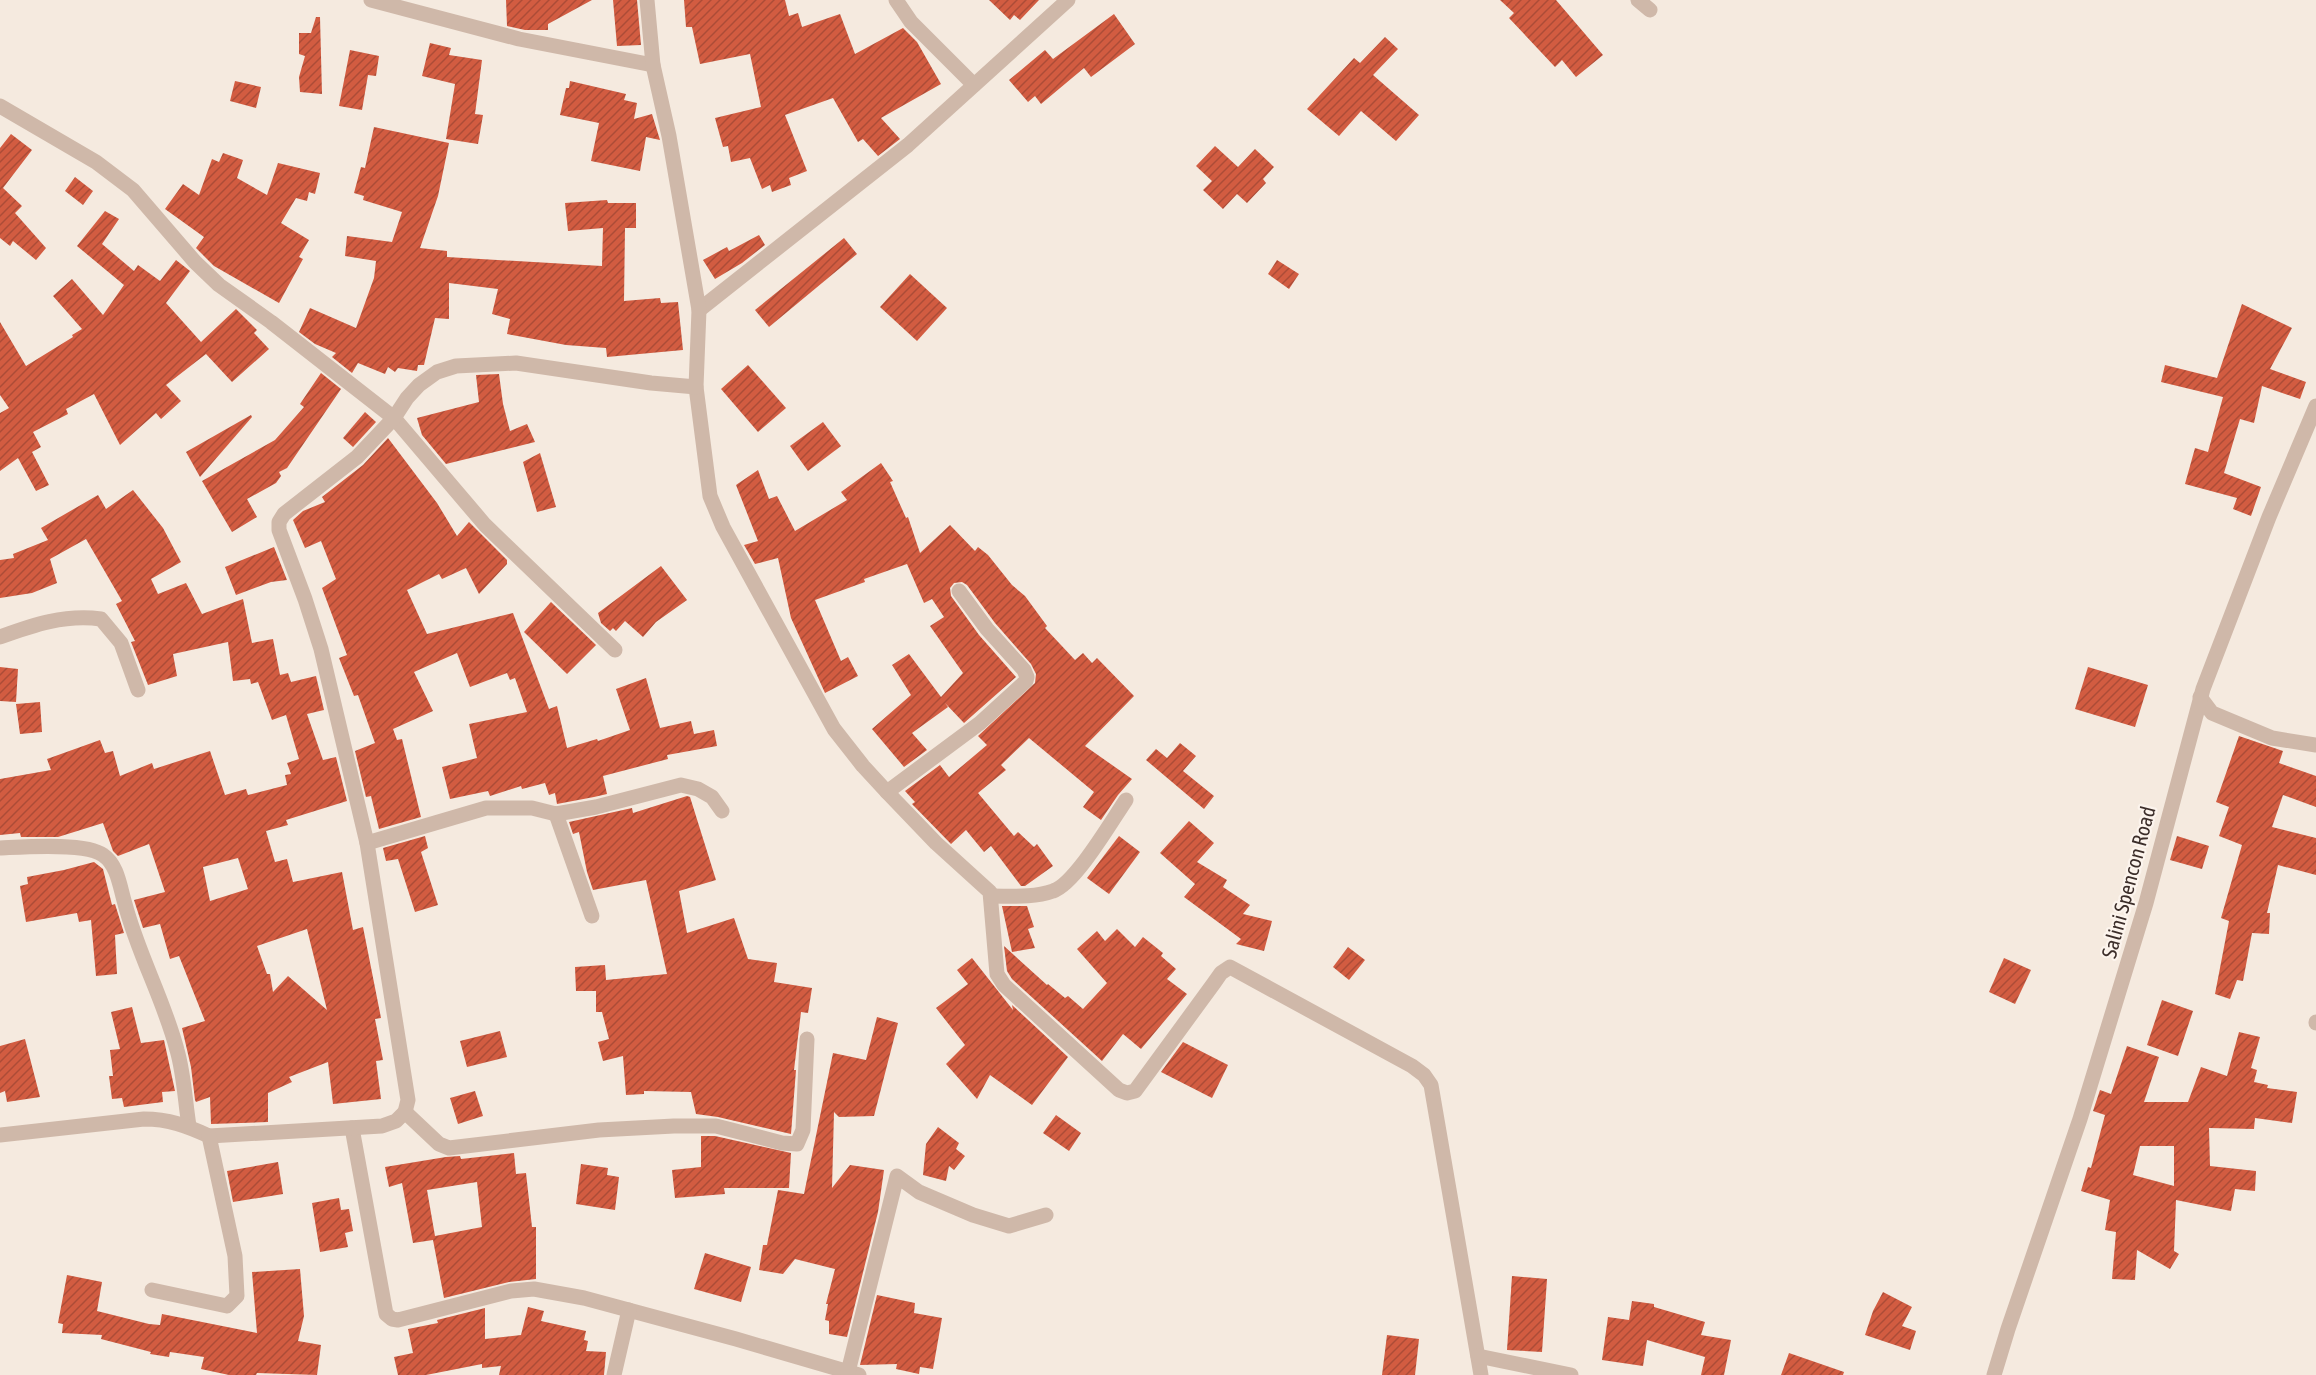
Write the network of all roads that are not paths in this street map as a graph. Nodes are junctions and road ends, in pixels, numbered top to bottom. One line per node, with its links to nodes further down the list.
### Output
1 (371, 0): 5 (street)
2 (647, 0): 5 (street)
3 (896, 0): 6 (street)
4 (1068, 0): 6 (street)
5 (653, 65): 8 (street)
6 (974, 85): 8 (street)
7 (0, 106): 11 (street)
8 (699, 310): 9 (street)
9 (696, 387): 11 (street); 18 (street)
10 (2316, 406): 16 (street, Salini Spencon Road)
11 (394, 418): 14 (street); 22 (street)
12 (959, 591): 18 (street)
13 (0, 637): 15 (street)
14 (615, 650)
15 (138, 690)
16 (2200, 697): 17 (street); 40 (street, Salini Spencon Road)
17 (2316, 745)
18 (887, 792): 24 (street)
19 (1126, 800): 24 (street)
20 (722, 811): 21 (street)
21 (556, 814): 22 (street); 25 (street)
22 (367, 843): 27 (street)
23 (0, 848): 28 (street)
24 (992, 896): 35 (street)
25 (592, 916)
26 (807, 1039): 27 (street)
27 (405, 1112): 29 (street)
28 (189, 1126): 30 (street); 31 (street)
29 (352, 1128): 31 (street); 34 (street)
30 (0, 1135)
31 (209, 1136): 33 (street)
32 (1046, 1215): 36 (street)
33 (152, 1290)
34 (629, 1310): 36 (street); 37 (street)
35 (1478, 1356): 38 (street); 39 (street)
36 (854, 1373)
37 (614, 1375)
38 (1481, 1375)
39 (1570, 1375)
40 (1994, 1375)

